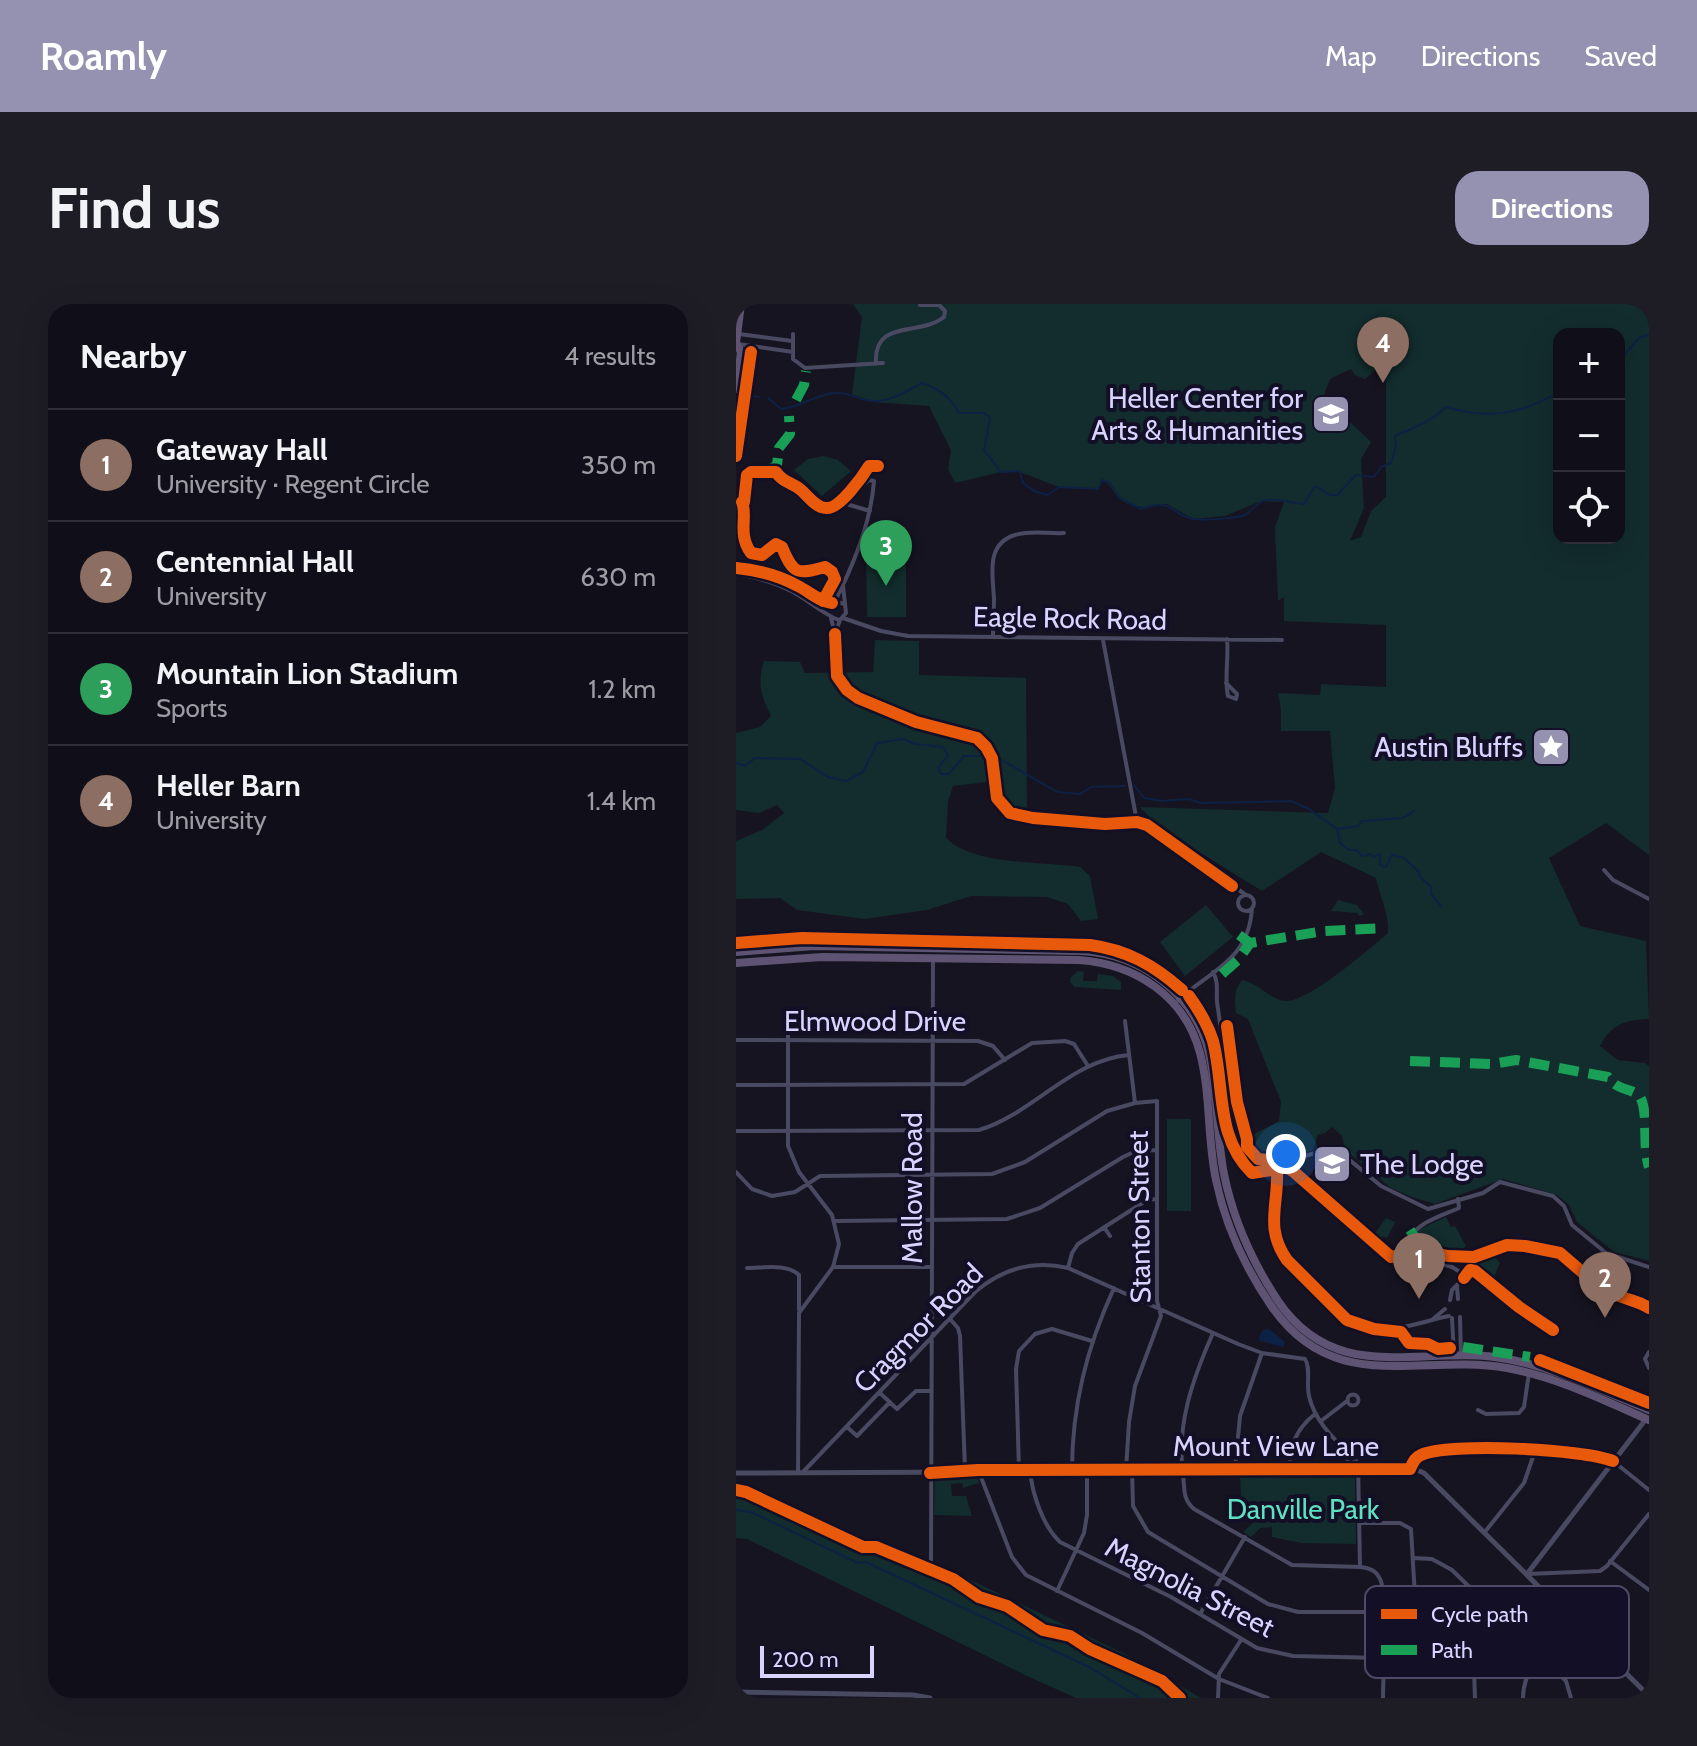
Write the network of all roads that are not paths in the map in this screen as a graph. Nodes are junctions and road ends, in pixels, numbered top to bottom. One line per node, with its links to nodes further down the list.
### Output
1 (741, 304): 4 (main road)
2 (920, 305): 8 (street)
3 (793, 334): 5 (street)
4 (736, 340): 5 (street); 6 (street); 9 (main road)
5 (792, 341): 6 (street)
6 (793, 352): 8 (street)
7 (883, 363): 8 (street)
8 (876, 364)
9 (736, 389)
10 (870, 511): 10 (street); 14 (street)
11 (1064, 533): 21 (street)
12 (736, 568): 15 (street, Eagle Rock Road)
13 (736, 574): 17 (street, Eagle Rock Road)
14 (843, 586): 15 (street); 16 (street)
15 (834, 602): 16 (street, Eagle Rock Road); 17 (street)
16 (845, 607): 18 (street); 19 (street, Eagle Rock Road)
17 (830, 616): 18 (street, Eagle Rock Road); 20 (street)
18 (841, 619): 19 (street, Eagle Rock Road); 20 (street)
19 (859, 623): 21 (street, Eagle Rock Road)
20 (835, 634): 26 (street)
21 (993, 637): 23 (street, Eagle Rock Road)
22 (1227, 639): 23 (street, Eagle Rock Road); 24 (street, Eagle Rock Road); 25 (street)
23 (1103, 640): 26 (street)
24 (1282, 640)
25 (1226, 683)
26 (1137, 822): 28 (street)
27 (1604, 870): 31 (street)
28 (1232, 886): 29 (street); 30 (street)
29 (1246, 895): 30 (street); 32 (street)
30 (1239, 899): 33 (street)
31 (1649, 899)
32 (1252, 908): 33 (street); 34 (street)
33 (1244, 911): 34 (street)
34 (1250, 924): 40 (street)
35 (893, 947): 36 (main road); 37 (main road); 38 (main road)
36 (990, 949): 38 (main road); 41 (main road)
37 (736, 952)
38 (933, 958): 39 (main road); 41 (main road); 46 (street, Mallow Road)
39 (736, 963)
40 (1213, 972): 41 (street); 58 (street)
41 (1177, 1000): 88 (main road)
42 (788, 1019): 45 (street)
43 (1125, 1021): 47 (street)
44 (736, 1040): 45 (street, Elmwood Drive)
45 (788, 1040): 46 (street, Elmwood Drive); 51 (street)
46 (932, 1041): 48 (street, Elmwood Drive); 52 (street, Mallow Road)
47 (1129, 1055): 49 (street); 53 (street)
48 (1005, 1060): 49 (street); 52 (street)
49 (1088, 1066): 56 (street)
50 (736, 1085): 51 (street)
51 (787, 1086): 52 (street); 55 (street)
52 (932, 1086): 56 (street, Mallow Road)
53 (1135, 1103): 57 (street, Stanton Street); 60 (street)
54 (736, 1131): 55 (street)
55 (788, 1131): 56 (street); 61 (street)
56 (932, 1131): 60 (street, Mallow Road)
57 (1157, 1150): 62 (street, Stanton Street); 65 (street)
58 (1282, 1164): 63 (street); 82 (street)
59 (737, 1174): 61 (street)
60 (932, 1176): 61 (street); 65 (street, Mallow Road)
61 (807, 1183): 64 (street)
62 (1157, 1199): 66 (street); 77 (street, Stanton Street)
63 (1458, 1199): 70 (street); 73 (street)
64 (834, 1221): 65 (street); 68 (street)
65 (932, 1221): 69 (street, Mallow Road)
66 (1104, 1227): 67 (street); 72 (street)
67 (1110, 1236)
68 (833, 1267): 69 (street); 79 (street)
69 (932, 1267): 84 (street, Mallow Road)
70 (1649, 1267)
71 (747, 1268): 79 (street)
72 (1068, 1268): 74 (street, Cragmor Road); 81 (street, Cragmor Road)
73 (1457, 1287): 75 (street); 76 (street)
74 (1114, 1288): 77 (street, Cragmor Road); 85 (street)
75 (1458, 1299)
76 (1450, 1300)
77 (1159, 1307): 83 (street, Cragmor Road); 108 (street, Stanton Street)
78 (1445, 1309): 82 (street)
79 (799, 1313): 117 (street)
80 (1460, 1317): 88 (street)
81 (950, 1319): 84 (street, Cragmor Road); 104 (street)
82 (1433, 1319): 88 (street)
83 (1213, 1332): 87 (street, Cragmor Road); 114 (street)
84 (932, 1339): 91 (street, Mallow Road); 92 (street, Cragmor Road)
85 (1092, 1341): 106 (street); 112 (street)
86 (1649, 1352): 89 (street)
87 (1262, 1353): 96 (street, Cragmor Road); 109 (street)
88 (1458, 1359): 90 (main road); 97 (main road)
89 (1649, 1368)
90 (1529, 1373): 95 (street); 97 (main road)
91 (931, 1391): 94 (street); 118 (street, Mallow Road)
92 (880, 1393): 94 (street); 99 (street, Cragmor Road)
93 (1347, 1401): 98 (street)
94 (890, 1402): 99 (street)
95 (1478, 1410)
96 (1315, 1414): 98 (street); 115 (street)
97 (1648, 1414): 102 (street)
98 (1321, 1421): 101 (street)
99 (847, 1427): 117 (street, Cragmor Road)
100 (1536, 1450): 102 (street, Mount View Lane); 103 (street, Mount View Lane); 122 (street)
101 (1346, 1453): 110 (street); 111 (street)
102 (1613, 1461): 119 (street, Mount View Lane); 129 (street)
103 (1410, 1469): 111 (street, Mount View Lane); 122 (street)
104 (965, 1470): 105 (street, Mount View Lane); 118 (street, Mount View Lane)
105 (978, 1470): 106 (street, Mount View Lane); 136 (street)
106 (1019, 1470): 107 (street, Mount View Lane)
107 (1030, 1470): 112 (street, Mount View Lane); 124 (street, Magnolia Street)
108 (1129, 1470): 113 (street, Mount View Lane); 114 (street, Mount View Lane); 130 (street, Stanton Street)
109 (1235, 1470): 114 (street, Mount View Lane); 115 (street, Mount View Lane)
110 (1341, 1470): 111 (street, Mount View Lane); 115 (street, Mount View Lane)
111 (1359, 1470): 121 (street)
112 (1072, 1471): 113 (street, Mount View Lane)
113 (1087, 1471): 124 (street)
114 (1182, 1471): 123 (street)
115 (1289, 1471)
116 (736, 1473): 117 (street, Mount View Lane)
117 (800, 1473): 118 (street, Mount View Lane)
118 (930, 1473): 127 (street, Mallow Road)
119 (1649, 1490)
120 (1649, 1514): 126 (street)
121 (1360, 1523): 125 (street); 128 (street)
122 (1484, 1533): 129 (street)
123 (1245, 1537): 128 (street); 130 (street)
124 (1076, 1551): 136 (street); 138 (street, Magnolia Street)
125 (1413, 1558): 132 (street); 133 (street)
126 (1610, 1561): 129 (street); 135 (street)
127 (931, 1562)
128 (1360, 1567): 131 (street)
129 (1527, 1574): 134 (street)
130 (1223, 1576): 137 (street, Stanton Street); 138 (street)
131 (1381, 1586)
132 (1414, 1586)
133 (1468, 1586)
134 (1539, 1586)
135 (1649, 1590)
136 (1057, 1591): 145 (street)
137 (1365, 1612)
138 (1200, 1614): 139 (street, Magnolia Street)
139 (1241, 1640): 140 (street, Magnolia Street); 145 (street)
140 (1365, 1657)
141 (1629, 1675): 146 (street)
142 (1474, 1678): 153 (street)
143 (1526, 1678): 154 (street)
144 (1563, 1678): 155 (street)
145 (1219, 1679): 151 (street); 152 (street)
146 (1643, 1689): 149 (street); 156 (street)
147 (736, 1692): 148 (street)
148 (771, 1695): 150 (street)
149 (1649, 1696)
150 (929, 1698)
151 (1218, 1698)
152 (1268, 1698)
153 (1475, 1698)
154 (1523, 1698)
155 (1571, 1698)
156 (1643, 1698)

